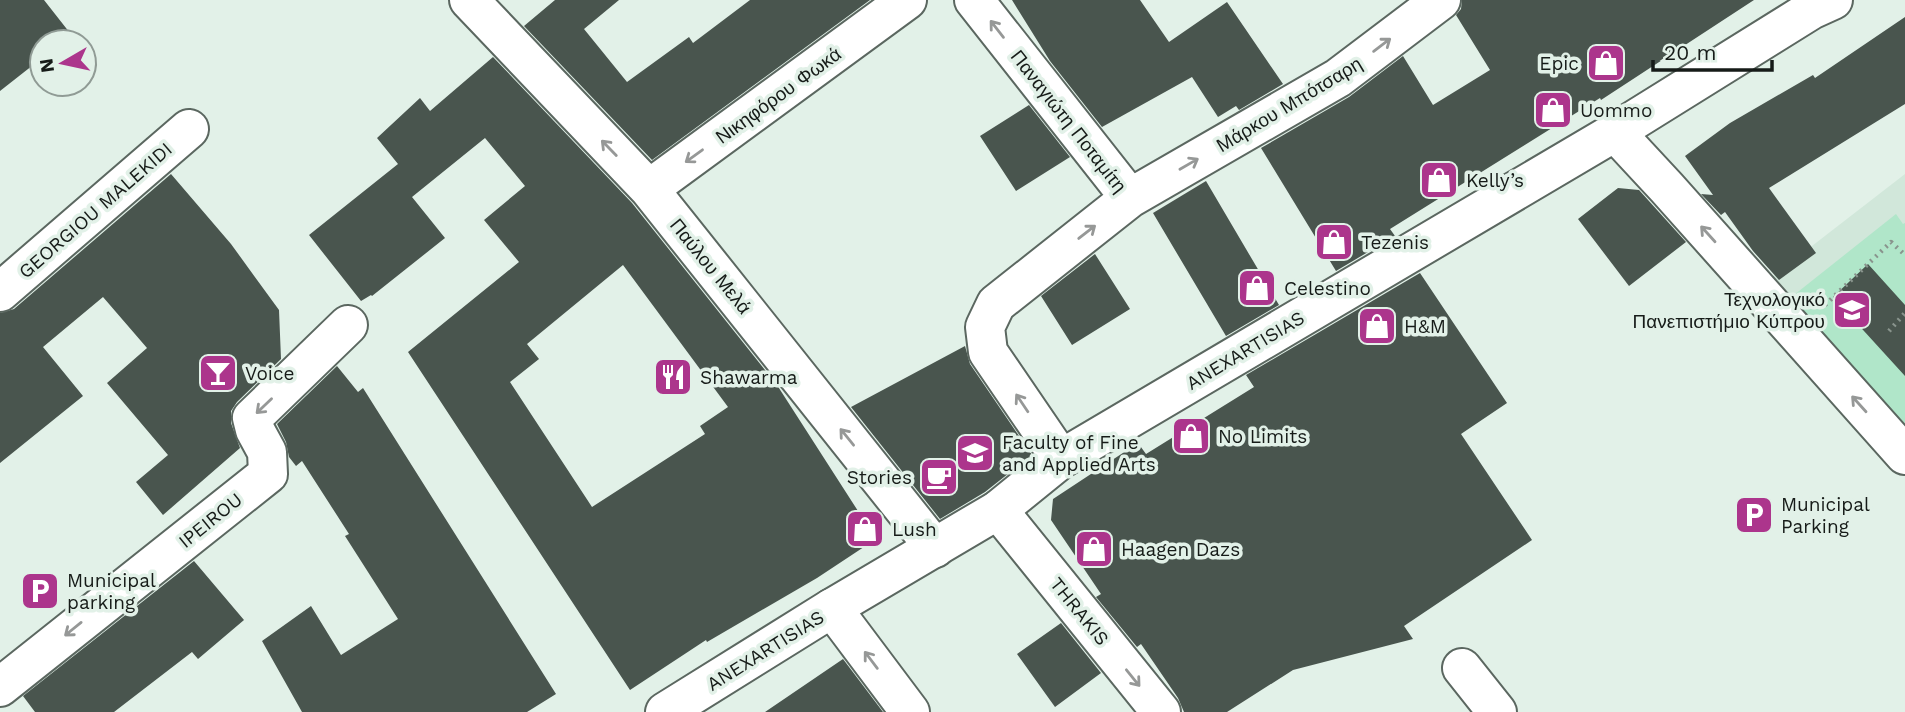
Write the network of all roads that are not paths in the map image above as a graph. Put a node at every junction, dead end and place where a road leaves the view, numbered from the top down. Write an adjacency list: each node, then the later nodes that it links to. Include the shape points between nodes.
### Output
1 (907, 0): 8 (street, Νικηφόρου Φωκά, one-way to 8)
2 (974, 0): 9 (street, Παναγιώτη Ποταμίτη, one-way to 2)
3 (1441, 0): 9 (street, Μάρκου Μπότσαρη, one-way to 3, via 1338,78)
4 (1833, 0): 7 (street, ANEXARTISIAS, via 1811,9)
5 (484, 5): 8 (street, Παύλου Μελά, one-way to 5)
6 (189, 129): 10 (street, GEORGIOU MALEKIDI)
7 (1615, 132): 12 (street, one-way to 7); 13 (street, ANEXARTISIAS)
8 (649, 189): 15 (street, Παύλου Μελά, one-way to 8)
9 (1130, 198): 13 (street, Παναγιώτη Ποταμίτη, one-way to 9, via 988,352 985,327 996,304)
10 (0, 292)
11 (348, 325): 18 (street, IPEIROU, one-way to 18, via 252,418 267,452 268,474)
12 (1905, 455)
13 (1061, 459): 14 (street, ANEXARTISIAS)
14 (998, 510): 15 (street, ANEXARTISIAS); 22 (street, THRAKIS, one-way to 22)
15 (935, 548): 16 (street, ANEXARTISIAS)
16 (831, 608): 20 (street, ANEXARTISIAS); 21 (street, one-way to 16)
17 (1462, 668): 23 (street)
18 (0, 689): 19 (street)
19 (15, 712)
20 (665, 712)
21 (910, 712)
22 (1161, 712)
23 (1497, 712)

